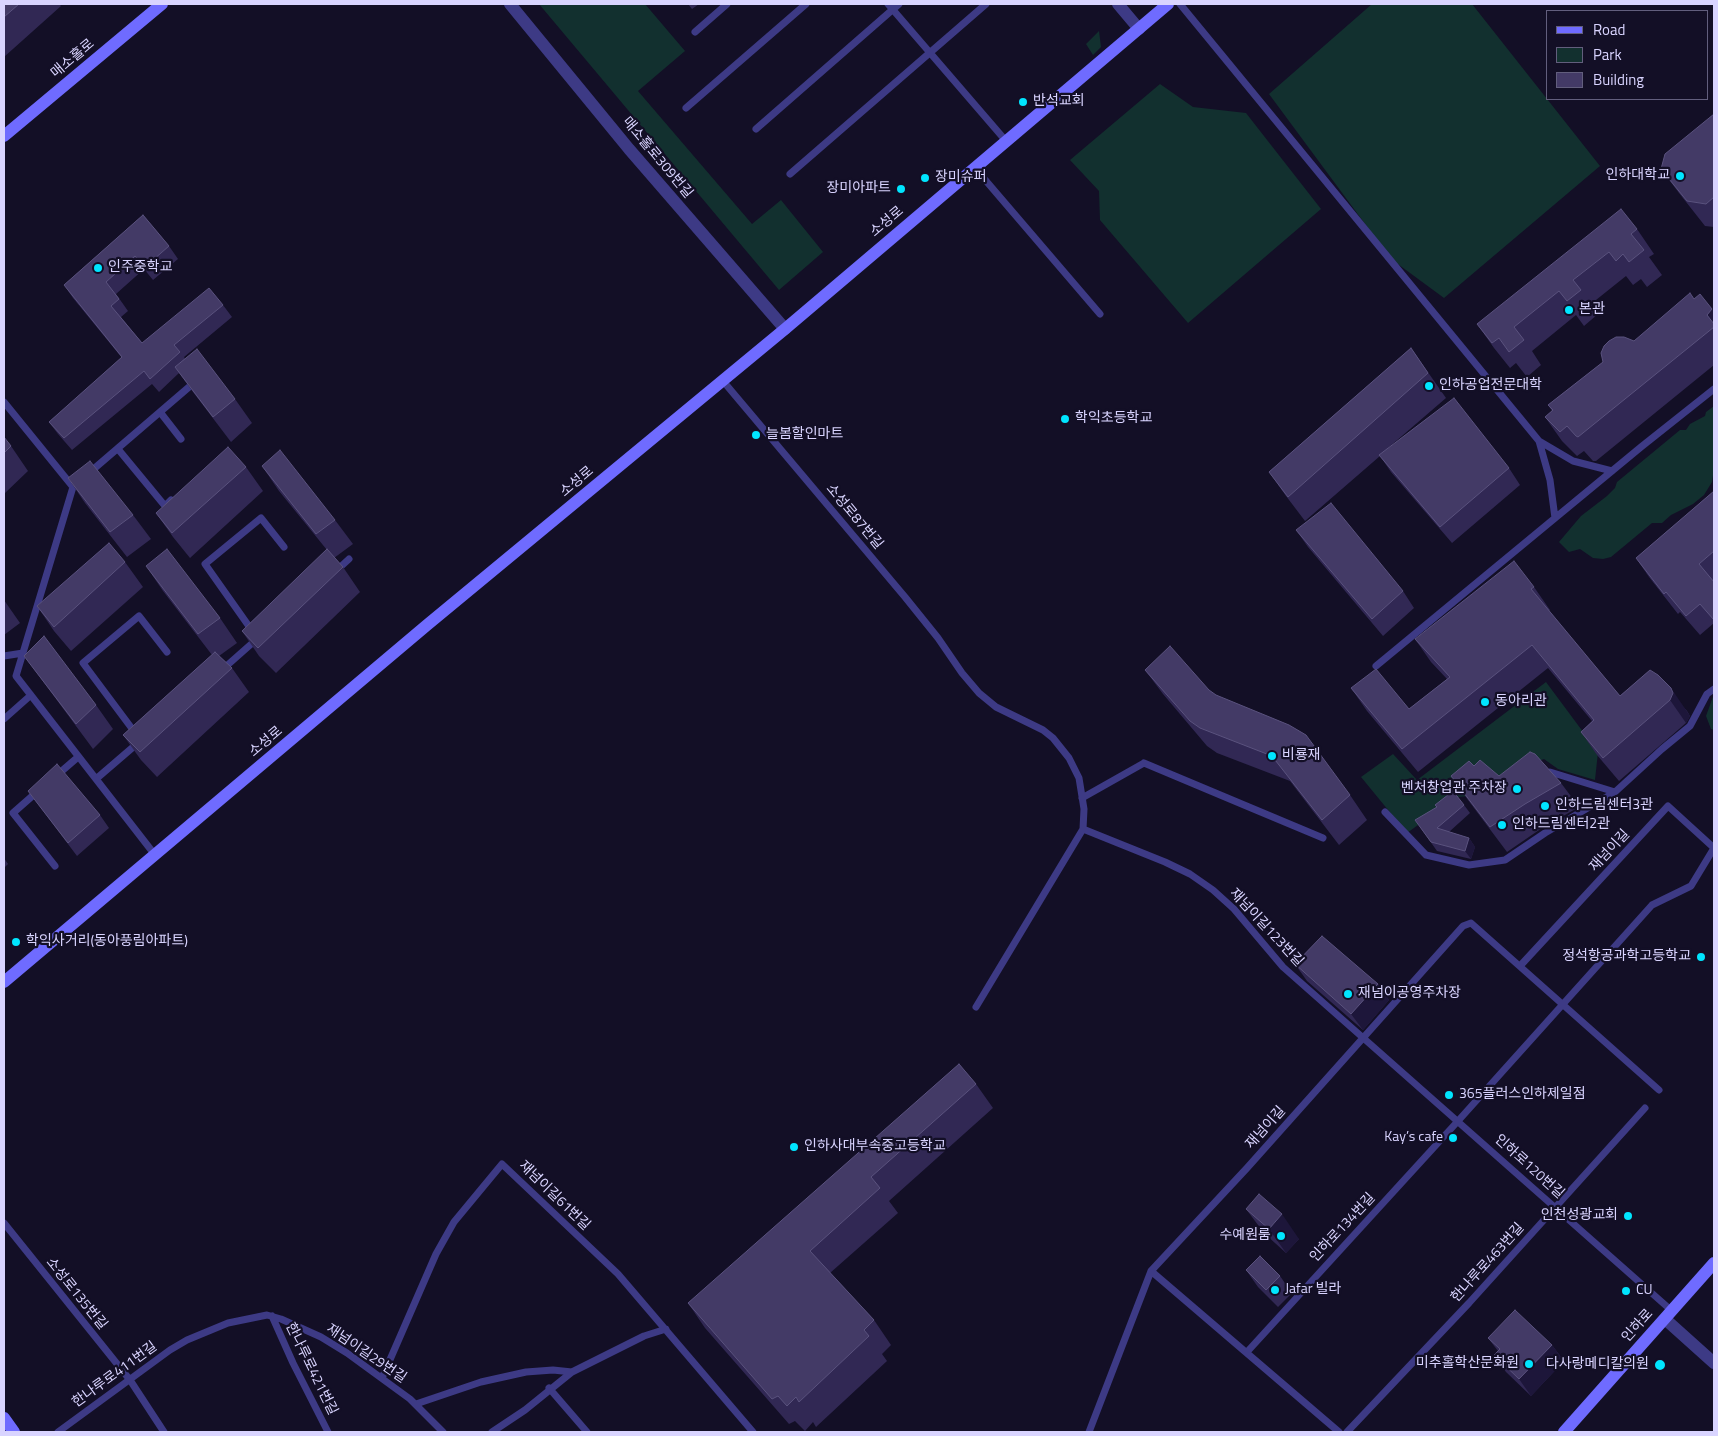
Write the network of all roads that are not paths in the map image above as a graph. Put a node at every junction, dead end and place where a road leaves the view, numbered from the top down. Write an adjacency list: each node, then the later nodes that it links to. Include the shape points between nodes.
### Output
1 (162, 4): 16 (main road, 매소홀로)
2 (510, 4): 21 (street, 매소홀로309번길, via 629,149)
3 (727, 4): 12 (lane)
4 (806, 4): 14 (lane)
5 (899, 4): 10 (lane)
6 (986, 4): 13 (lane)
7 (1118, 4): 11 (street)
8 (1168, 4): 11 (main road, 소성로)
9 (1180, 4): 28 (lane)
10 (890, 6): 13 (lane); 15 (lane)
11 (1139, 29): 17 (main road, 소성로)
12 (695, 32)
13 (930, 53): 17 (lane); 19 (lane)
14 (686, 108)
15 (756, 129)
16 (4, 136)
17 (1006, 141): 18 (main road, 소성로)
18 (975, 168): 20 (lane); 21 (main road, 소성로)
19 (790, 174)
20 (1100, 314)
21 (785, 329): 23 (main road, 소성로)
22 (203, 375): 26 (lane)
23 (723, 381): 56 (lane, 소성로87번길, via 905,597 979,693 996,707 1044,730 1053,738 1069,758 1079,778); 59 (main road, 소성로)
24 (1714, 389): 30 (lane)
25 (4, 402): 31 (lane)
26 (160, 412): 27 (lane); 29 (lane)
27 (181, 439)
28 (1539, 441): 30 (lane, via 1573,461); 33 (lane, via 1550,480)
29 (118, 449): 31 (lane); 32 (lane, via 165,506)
30 (1612, 471): 33 (lane)
31 (73, 487): 40 (lane)
32 (179, 494)
33 (1555, 518): 42 (lane)
34 (284, 547): 38 (lane, via 261,518 205,564)
35 (349, 559): 36 (lane)
36 (331, 575)
37 (265, 632): 38 (lane)
38 (258, 638): 43 (lane)
39 (167, 652): 48 (lane, via 139,616 83,663)
40 (23, 653): 41 (lane); 45 (lane, via 16,676)
41 (4, 656)
42 (1376, 666)
43 (218, 673)
44 (1714, 689): 55 (lane, via 1690,726)
45 (31, 695): 46 (lane); 49 (lane)
46 (4, 719)
47 (148, 734): 48 (lane)
48 (140, 740): 52 (lane)
49 (78, 757): 52 (lane); 53 (lane)
50 (1144, 763): 50 (lane, via 1244,805 1323,838 1188,782); 56 (lane)
51 (1550, 772): 55 (lane)
52 (96, 779): 59 (lane)
53 (49, 782)
54 (42, 788): 60 (lane, via 13,813)
55 (1615, 792): 57 (lane, via 1505,860 1469,865 1426,855)
56 (1082, 798): 58 (lane)
57 (1384, 812)
58 (1083, 829): 64 (lane); 65 (lane, 재넘이길123번길, via 1190,874 1213,890 1234,909 1283,967)
59 (155, 855): 62 (main road, 소성로)
60 (55, 866)
61 (1520, 966): 63 (lane, 재넘이길); 63 (lane, 재넘이길, via 1668,806 1714,848 1692,886 1655,902); 65 (lane, 재넘이길, via 1471,922 1463,926)
62 (4, 982)
63 (1563, 1005): 66 (lane, 재넘이길); 68 (lane)
64 (976, 1007)
65 (1364, 1038): 68 (lane, 인하로120번길); 72 (lane, 재넘이길)
66 (1659, 1090)
67 (1645, 1108): 69 (lane, 한나루로463번길)
68 (1458, 1121): 69 (lane, 인하로120번길); 77 (lane, 인하로134번길)
69 (1556, 1207): 73 (lane, 인하로120번길); 95 (lane, 한나루로463번길)
70 (4, 1223): 81 (lane, 소성로135번길)
71 (1714, 1263): 73 (main road, 인하로)
72 (1151, 1271): 77 (lane); 93 (lane, 재넘이길)
73 (1668, 1315): 78 (street); 96 (main road, 인하로)
74 (272, 1316): 76 (lane, 재넘이길29번길, via 228,1322); 80 (lane, 재넘이길29번길, via 347,1352); 88 (lane, 한나루로421번길)
75 (666, 1329): 79 (lane, via 644,1336); 80 (lane, 재넘이길61번길, via 618,1274 502,1164 454,1222 436,1254); 92 (lane, 재넘이길61번길)
76 (187, 1340): 81 (lane, 한나루로411번길)
77 (1247, 1352): 94 (lane)
78 (1714, 1363)
79 (572, 1372): 82 (lane); 83 (lane, via 526,1372 481,1382)
80 (382, 1378): 83 (lane, 재넘이길29번길)
81 (130, 1380): 86 (lane, 한나루로411번길); 87 (lane, 소성로135번길)
82 (549, 1388): 90 (lane, via 525,1410); 91 (lane)
83 (416, 1404): 89 (lane, 재넘이길29번길)
84 (4, 1418): 85 (main road)
85 (14, 1432)
86 (58, 1432)
87 (164, 1432)
88 (328, 1432)
89 (443, 1432)
90 (492, 1432)
91 (587, 1432)
92 (753, 1432)
93 (1089, 1432)
94 (1339, 1432)
95 (1347, 1432)
96 (1564, 1432)

